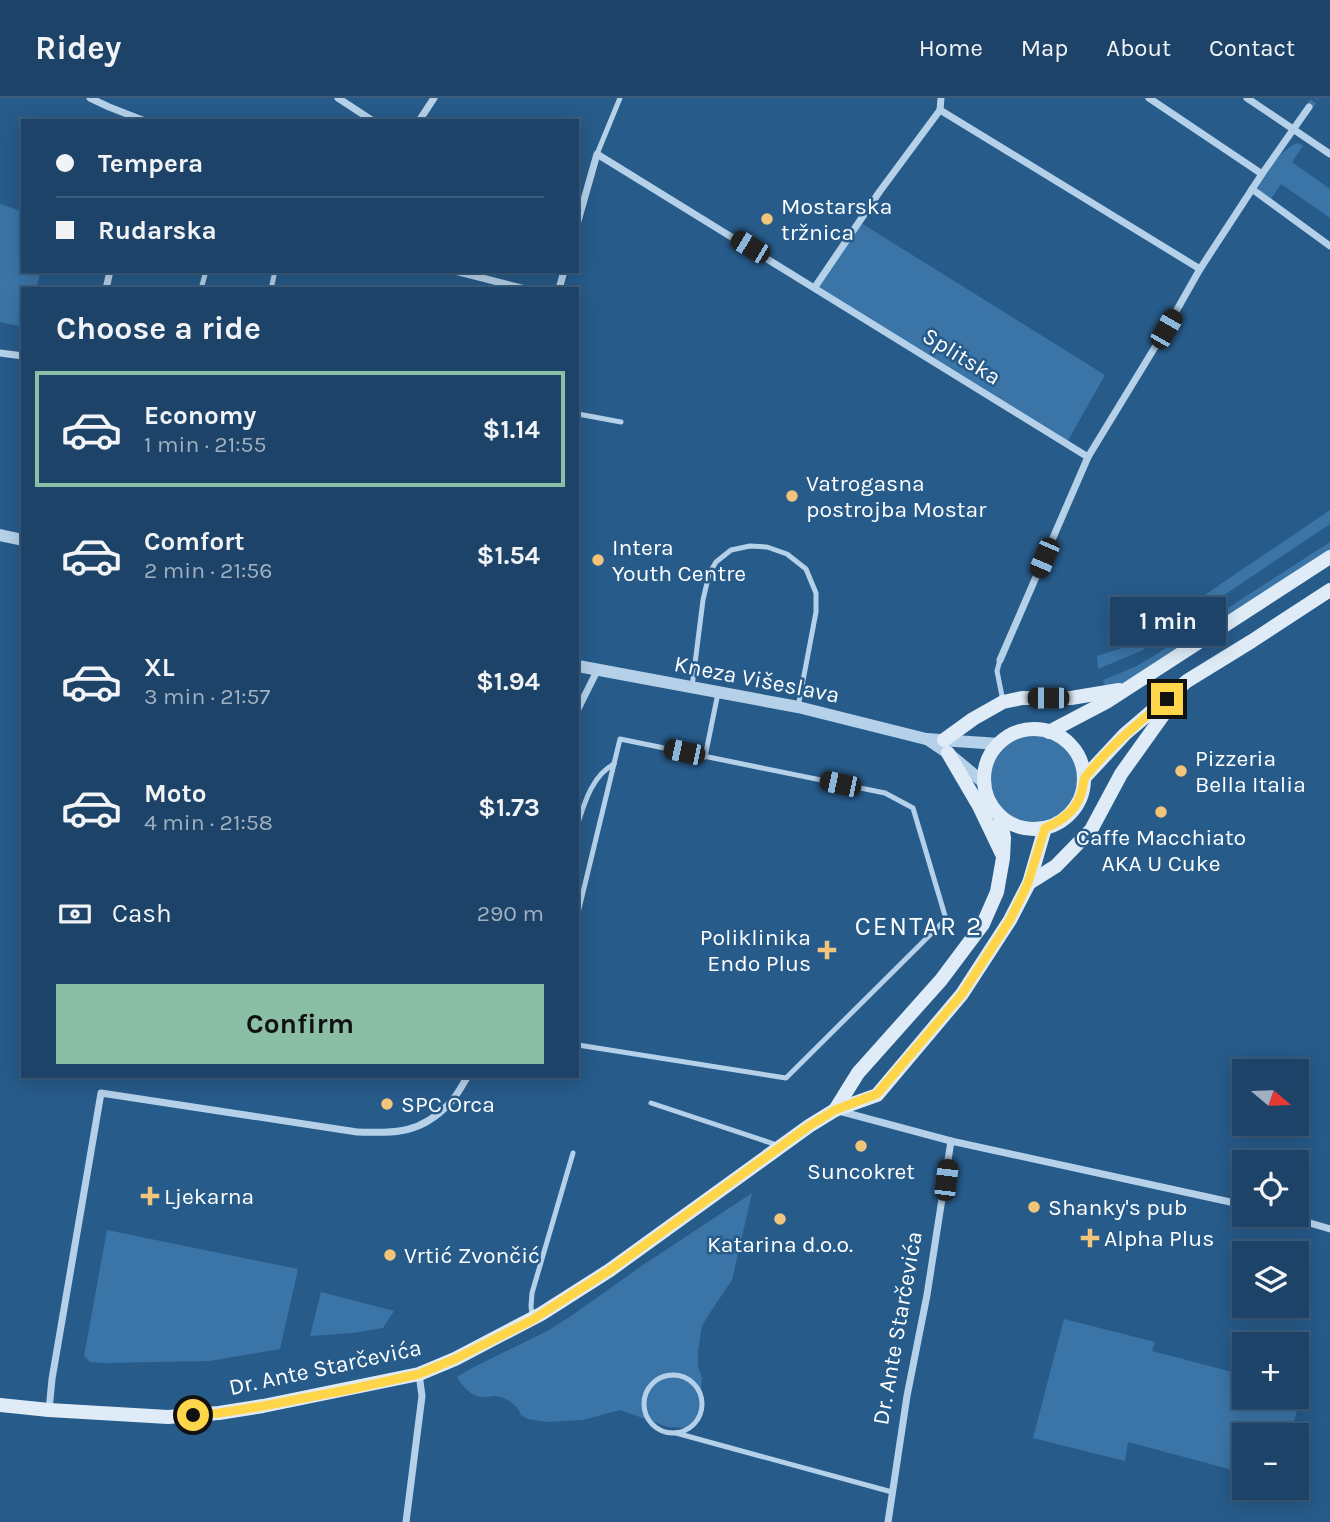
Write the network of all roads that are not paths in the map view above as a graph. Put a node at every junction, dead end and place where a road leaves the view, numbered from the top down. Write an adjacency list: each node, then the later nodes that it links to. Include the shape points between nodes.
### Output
1 (90, 98): 10 (street)
2 (338, 98): 11 (street)
3 (434, 98): 12 (street)
4 (620, 98): 14 (lane)
5 (941, 98): 9 (street)
6 (1149, 98): 16 (street)
7 (1247, 98): 13 (street)
8 (1310, 107): 13 (street)
9 (940, 110): 20 (street); 23 (street)
10 (140, 119)
11 (370, 119)
12 (420, 119)
13 (1294, 130): 15 (street); 16 (street)
14 (597, 154): 18 (street); 23 (street, Splitska)
15 (1330, 154)
16 (1262, 174): 17 (street)
17 (1252, 189): 19 (street); 20 (street)
18 (579, 217)
19 (1330, 246)
20 (1200, 269): 28 (street)
21 (462, 273): 22 (street)
22 (517, 287)
23 (815, 288): 28 (street, Splitska)
24 (0, 352): 25 (street)
25 (21, 356)
26 (579, 414): 27 (lane)
27 (621, 422)
28 (1088, 457): 33 (street)
29 (0, 535): 30 (street)
30 (21, 540)
31 (1330, 556): 38 (main road)
32 (1330, 590): 36 (main road)
33 (1000, 660): 40 (lane, via 997,671)
34 (579, 666): 35 (street, Kneza Višeslava)
35 (597, 671): 37 (street, Kneza Višeslava); 41 (street)
36 (1187, 681): 48 (main road, via 1125,734); 54 (main road, via 1121,774 1091,830 1056,866)
37 (692, 687): 39 (street, Kneza Višeslava); 42 (lane, via 709,575 730,550 767,547 788,554 806,569 816,593)
38 (1127, 688): 40 (main road, via 1071,698); 43 (main road)
39 (718, 693): 42 (street, Kneza Višeslava); 46 (lane)
40 (1003, 702): 45 (main road, via 972,719)
41 (579, 707)
42 (798, 707): 45 (street, Kneza Višeslava)
43 (1049, 732): 44 (main road, via 1017,732); 48 (main road, via 1070,745)
44 (999, 744): 45 (street, Kneza Višeslava); 49 (main road, via 990,755)
45 (946, 747): 49 (street); 53 (main road)
46 (705, 757): 47 (lane, via 620,739); 56 (lane, via 885,793 913,808 947,919 786,1078)
47 (614, 764): 51 (lane, via 594,783); 55 (lane)
48 (1084, 778): 52 (main road, via 1077,804)
49 (984, 783): 50 (main road)
50 (1000, 816): 52 (main road, via 1021,827); 53 (main road, Dr. Ante Starčevića)
51 (579, 820)
52 (1045, 828): 54 (main road, Dr. Ante Starčevića)
53 (1003, 858): 59 (main road, Dr. Ante Starčevića, via 997,892 983,924 858,1073)
54 (1028, 883): 59 (main road, Dr. Ante Starčevića, via 962,994 877,1094)
55 (579, 909)
56 (579, 1045)
57 (467, 1078): 69 (street, via 450,1103 423,1126 394,1133 357,1132 102,1093)
58 (651, 1103): 61 (lane)
59 (835, 1110): 60 (street); 61 (main road, Dr. Ante Starčevića)
60 (951, 1142): 63 (street); 71 (street, Dr. Ante Starčevića)
61 (782, 1146): 66 (main road, Dr. Ante Starčevića, via 610,1270)
62 (573, 1153): 66 (lane, via 532,1293)
63 (1232, 1202)
64 (1309, 1223): 65 (street)
65 (1330, 1229)
66 (532, 1320): 67 (main road, Dr. Ante Starčevića)
67 (419, 1374): 69 (main road, Dr. Ante Starčevića, via 219,1413 168,1417); 72 (street, via 422,1396)
68 (0, 1405): 69 (main road, Dr. Ante Starčevića)
69 (49, 1410)
70 (676, 1433): 70 (lane, via 686,1430 700,1415 701,1395 689,1379 669,1374 652,1384 643,1402 649,1422); 71 (lane)
71 (892, 1492): 73 (street, Dr. Ante Starčevića)
72 (406, 1522)
73 (888, 1522)

